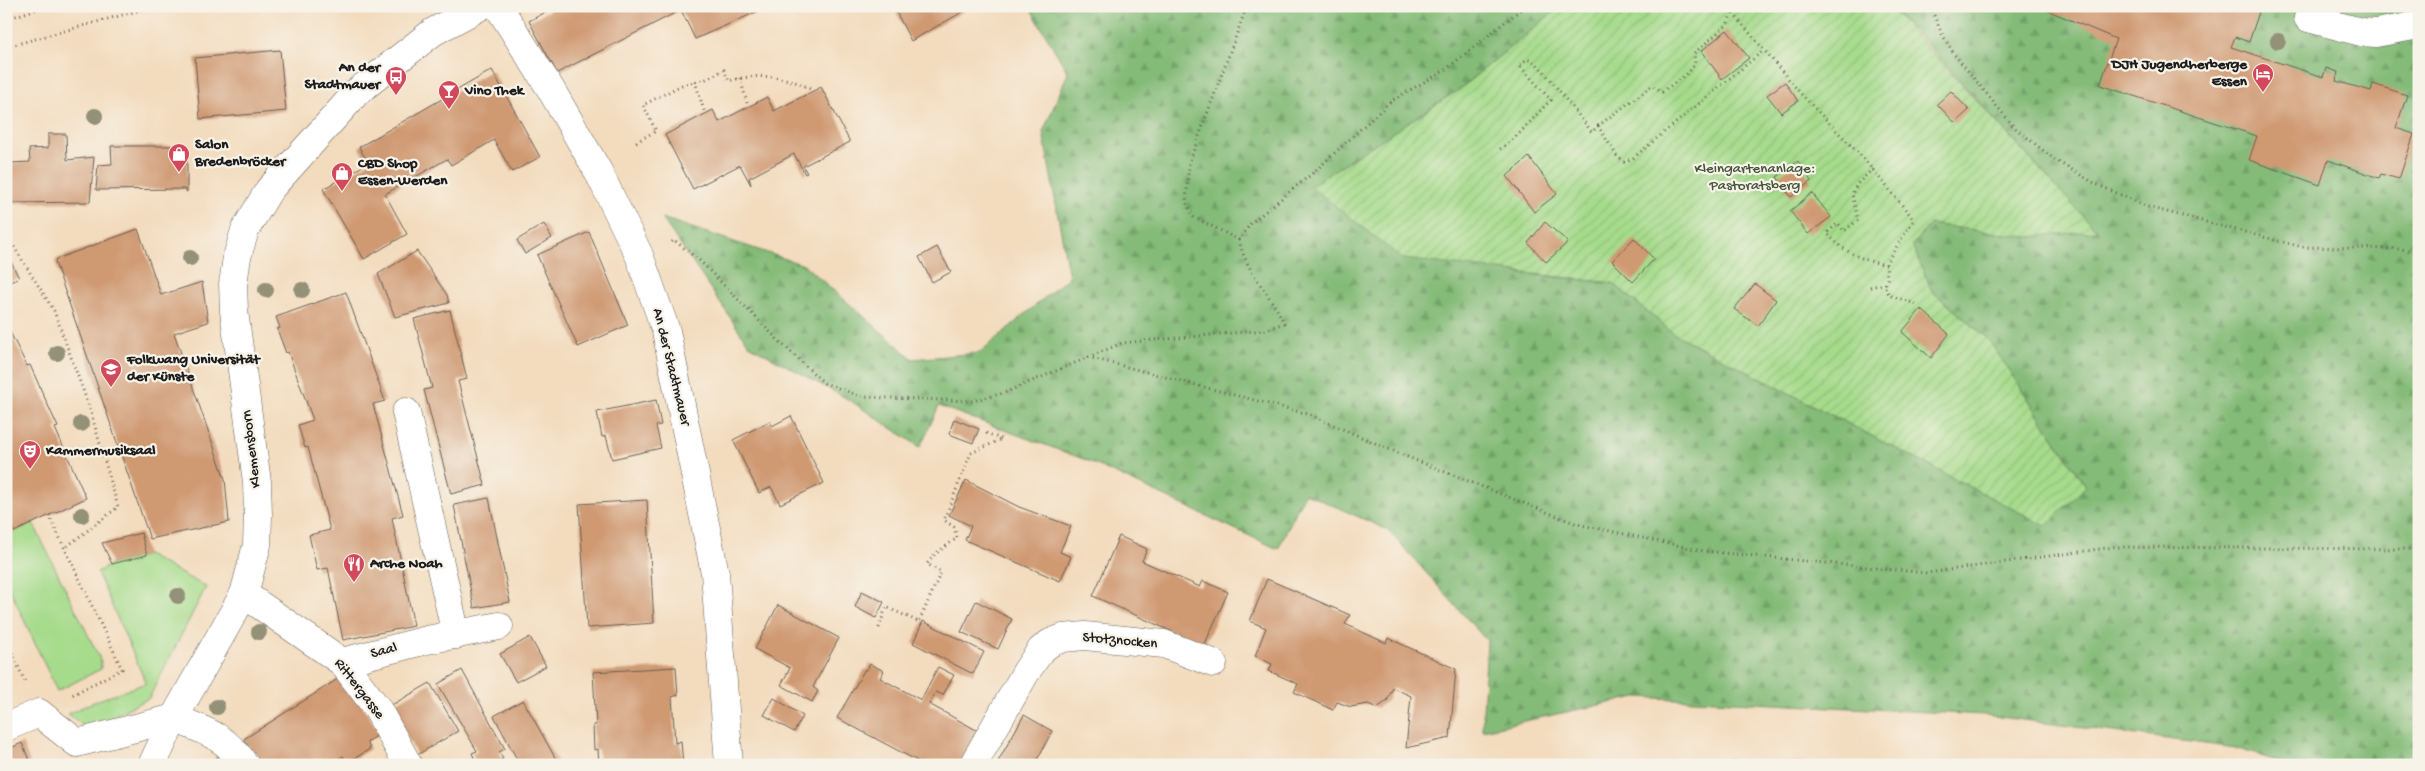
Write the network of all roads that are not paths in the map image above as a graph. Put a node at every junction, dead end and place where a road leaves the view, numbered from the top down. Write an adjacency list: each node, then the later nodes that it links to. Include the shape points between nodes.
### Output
1 (481, 6): 6 (street, Klemensborn, via 433,32 356,92 269,190 245,230 234,273 234,311 257,482 258,515 257,545)
2 (498, 6): 16 (street, An der Stadtmauer, via 598,171 639,255 666,331 715,574)
3 (2308, 18): 4 (street, via 2360,32 2376,33)
4 (2419, 25)
5 (406, 412): 8 (street)
6 (244, 594): 9 (street, Rittergasse); 11 (street, Klemensborn)
7 (499, 626): 8 (street, Saal)
8 (456, 635): 9 (street, Saal)
9 (342, 662): 15 (street, Rittergasse, via 377,708)
10 (1213, 663): 17 (street, Stotznocken, via 1164,644 1085,636 1050,643 1026,672)
11 (174, 718): 12 (street, via 77,743 39,712); 13 (street, Klemensborn); 14 (street, via 210,733 232,747)
12 (6, 727)
13 (152, 765)
14 (246, 765)
15 (408, 765)
16 (729, 765)
17 (973, 765)

